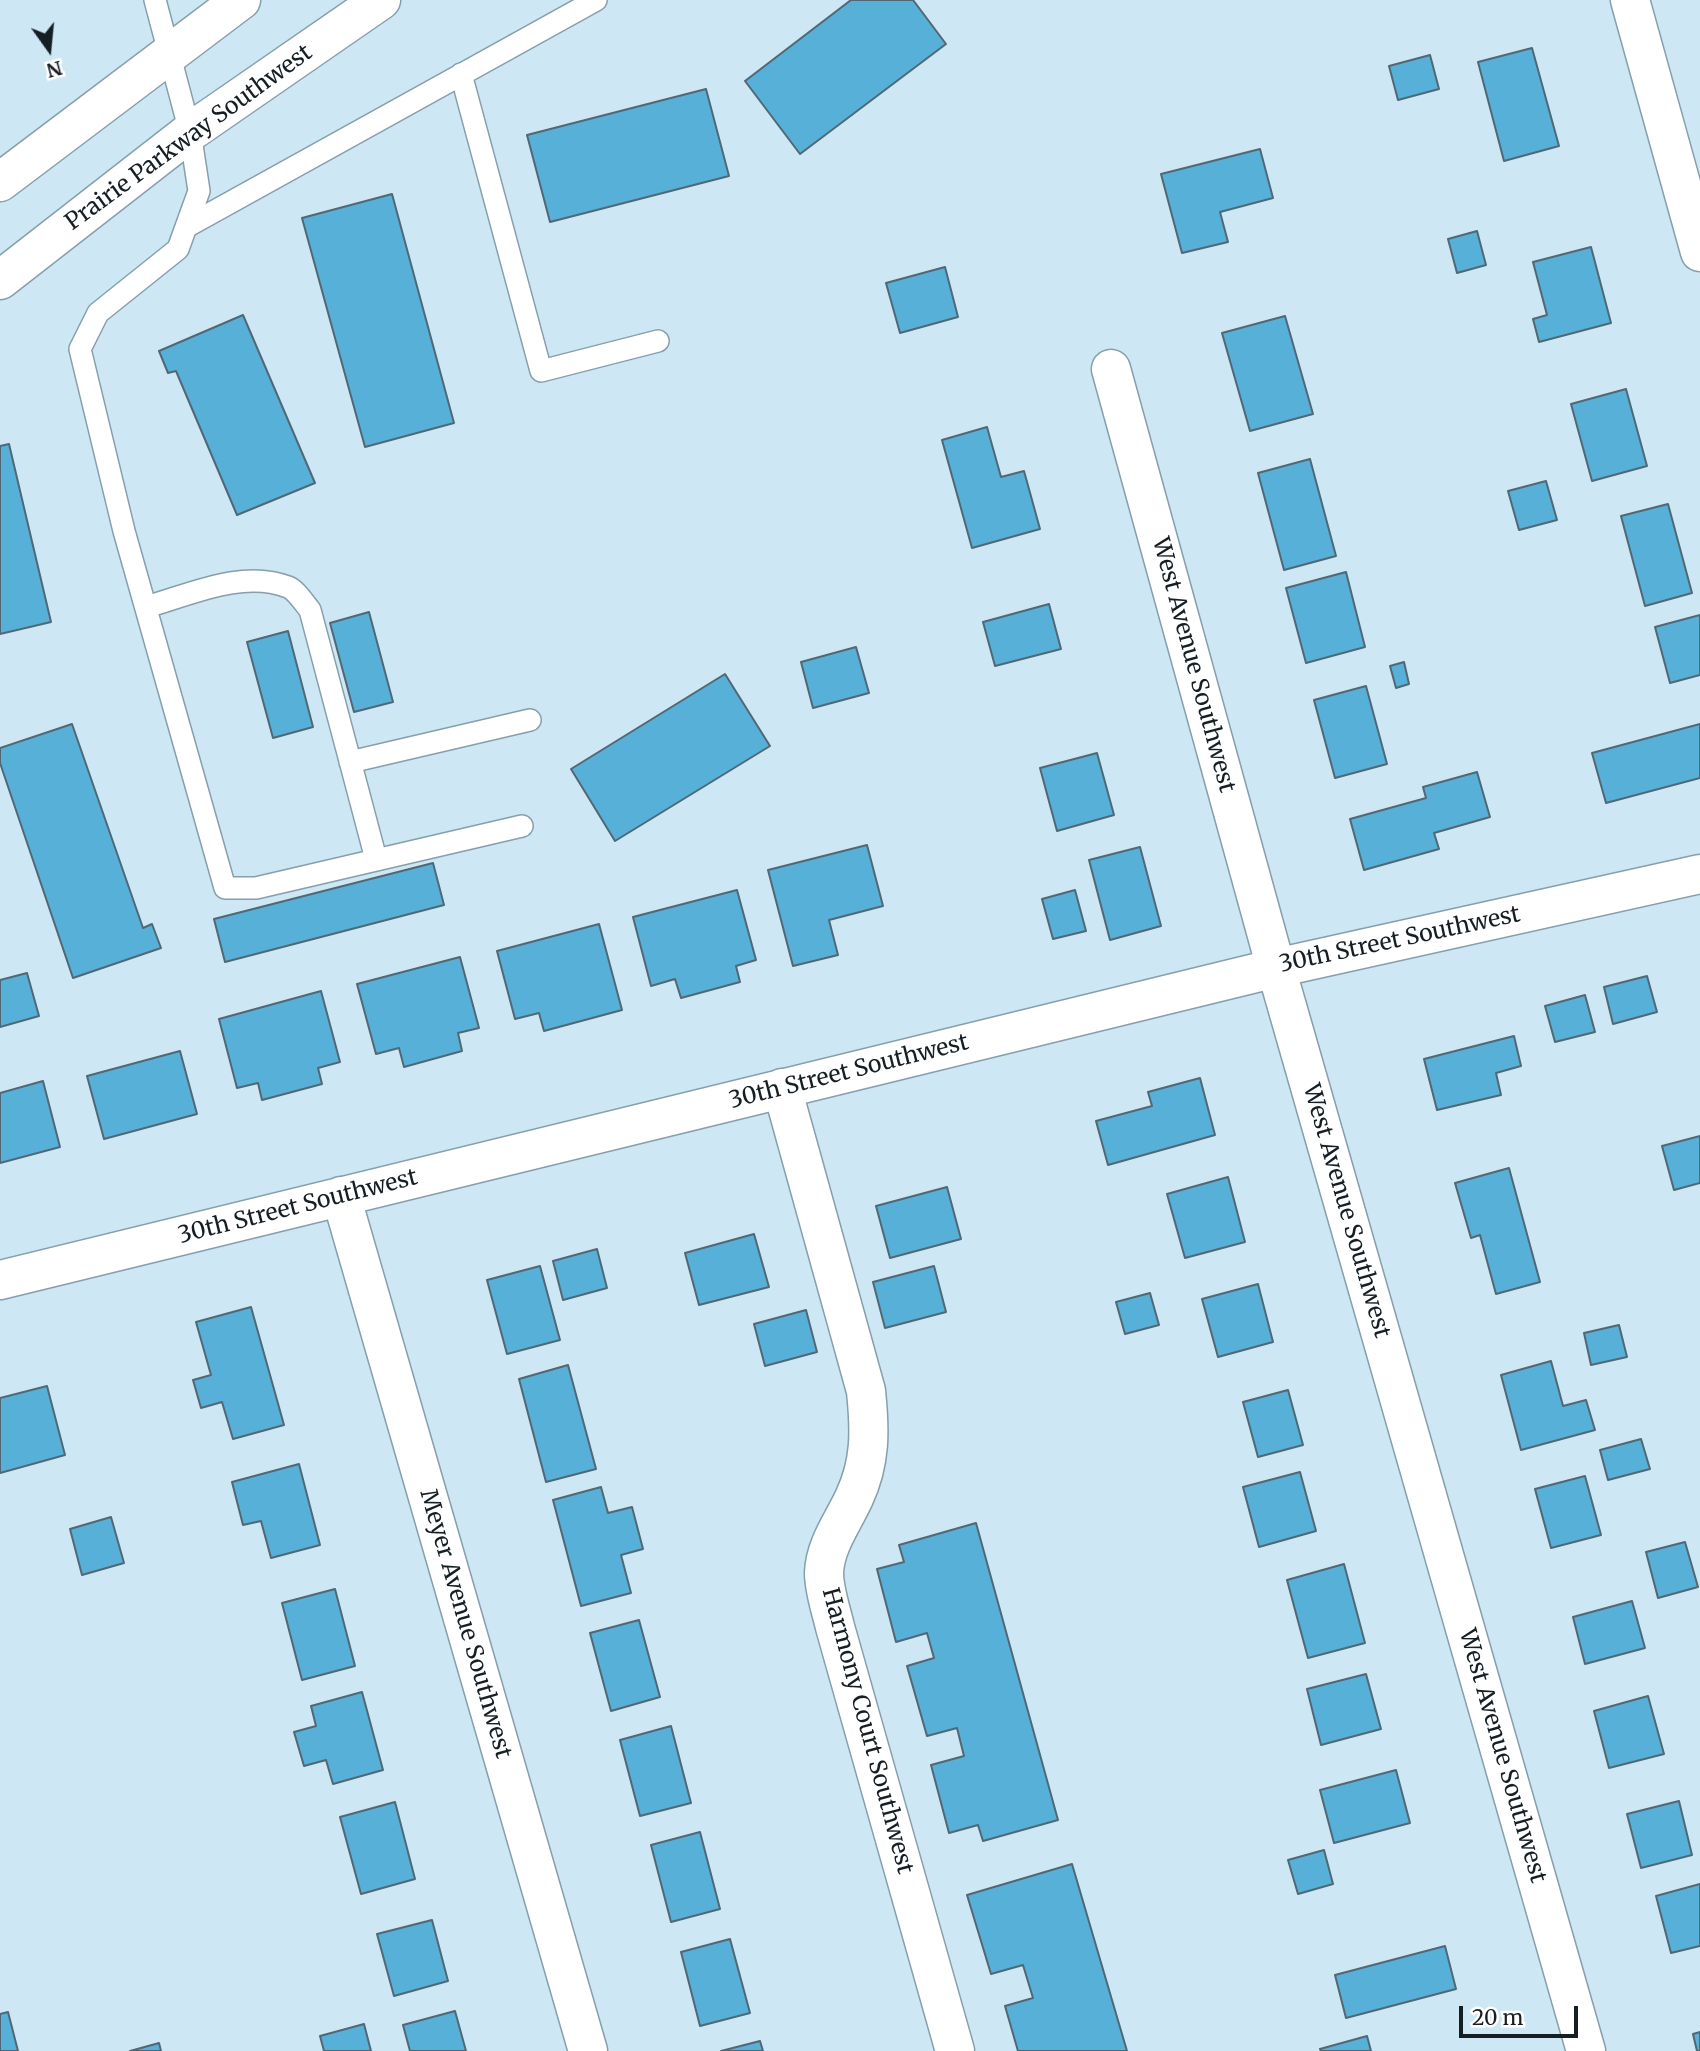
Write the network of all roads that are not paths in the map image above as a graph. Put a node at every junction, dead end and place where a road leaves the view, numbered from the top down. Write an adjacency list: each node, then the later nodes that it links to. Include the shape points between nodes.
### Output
1 (155, 0): 6 (lane)
2 (241, 0): 6 (street)
3 (381, 0): 8 (street, Prairie Parkway Southwest)
4 (596, 0): 7 (lane)
5 (1630, 0): 11 (street)
6 (169, 53): 8 (lane); 9 (street)
7 (461, 74): 10 (lane); 13 (lane, via 541,371)
8 (190, 132): 10 (lane, via 199,191); 12 (street, Prairie Parkway Southwest)
9 (0, 181)
10 (186, 227): 15 (lane, via 178,249 97,313 80,349)
11 (1700, 253)
12 (0, 280)
13 (658, 341)
14 (1111, 369): 21 (street, West Avenue Southwest)
15 (145, 607): 17 (lane, via 251,580 290,587 310,610); 19 (lane, via 225,888 256,888)
16 (530, 720): 17 (lane)
17 (350, 762): 19 (lane)
18 (522, 826): 19 (lane)
19 (376, 859)
20 (1700, 874): 21 (street, 30th Street Southwest)
21 (1276, 968): 22 (street, 30th Street Southwest); 27 (street, West Avenue Southwest)
22 (782, 1088): 23 (street, 30th Street Southwest); 26 (street, Harmony Court Southwest, via 866,1391 870,1432 868,1461 831,1541 824,1573)
23 (341, 1196): 24 (street, 30th Street Southwest); 25 (street, Meyer Avenue Southwest)
24 (0, 1280)
25 (588, 2051)
26 (955, 2051)
27 (1586, 2051)

